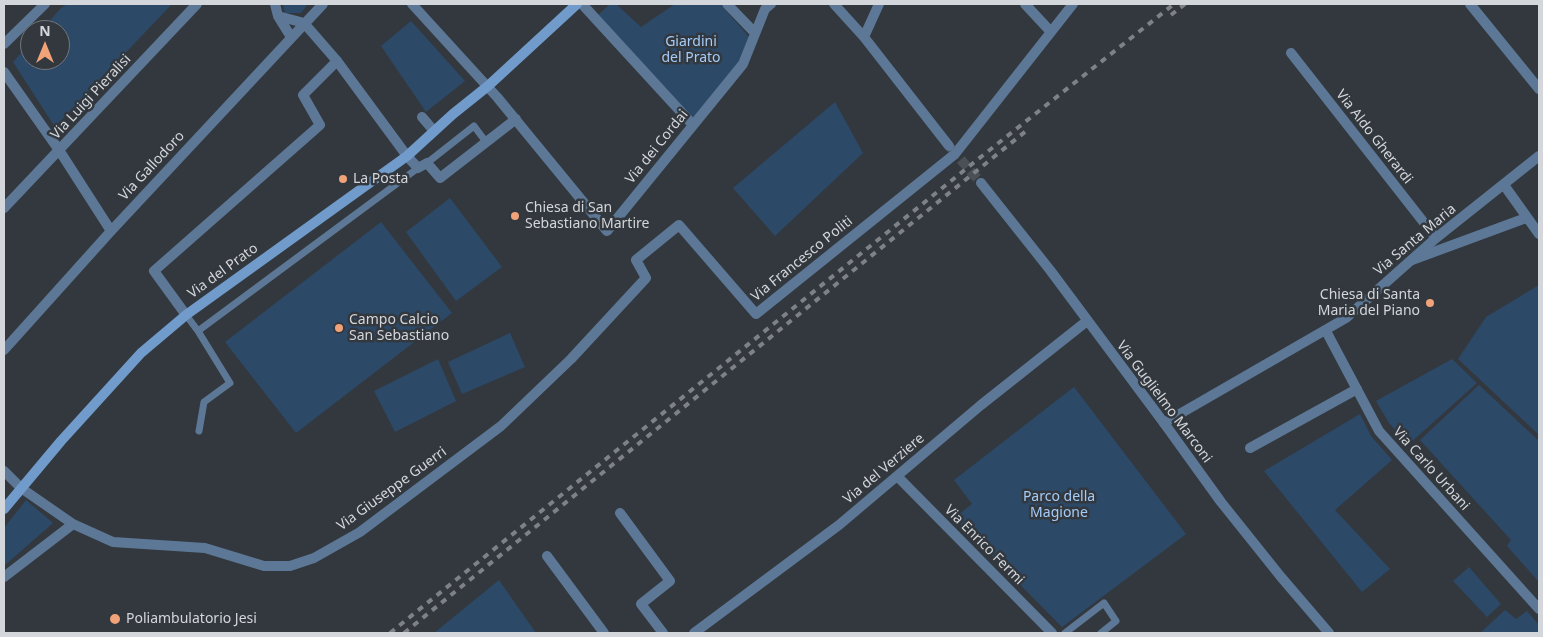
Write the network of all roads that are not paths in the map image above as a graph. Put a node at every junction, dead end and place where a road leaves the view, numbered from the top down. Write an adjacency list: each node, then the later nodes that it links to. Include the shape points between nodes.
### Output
1 (45, 4): 21 (street)
2 (197, 4): 32 (street, Via Luigi Pieralisi)
3 (275, 4): 15 (street)
4 (323, 4): 16 (street, Via Gallodoro)
5 (412, 4): 25 (street)
6 (577, 4): 25 (main road, Via del Prato)
7 (582, 4): 29 (street)
8 (727, 4): 18 (street)
9 (770, 4): 18 (street, Via dei Cordai)
10 (834, 4): 19 (street)
11 (879, 4): 19 (street)
12 (1025, 4): 17 (street)
13 (1073, 4): 17 (street)
14 (1470, 4): 26 (street)
15 (278, 16): 16 (street); 20 (street)
16 (304, 23): 20 (street, Via Gallodoro); 23 (street)
17 (1051, 32): 33 (street)
18 (755, 33): 29 (street, Via dei Cordai, via 742,64)
19 (864, 36): 33 (street)
20 (291, 37): 41 (street, Via Gallodoro)
21 (4, 44)
22 (1291, 53): 43 (street, Via Aldo Gherardi)
23 (337, 61): 34 (street); 46 (street, via 303,95 320,125 154,271)
24 (4, 72): 32 (street)
25 (488, 86): 28 (street); 30 (main road, Via del Prato)
26 (1539, 89)
27 (422, 117): 30 (street)
28 (516, 119): 29 (street, Via dei Cordai, via 607,231); 31 (street)
29 (693, 125)
30 (434, 131): 34 (main road, Via del Prato)
31 (486, 142): 36 (street, via 440,178); 36 (lane, via 474,126)
32 (59, 150): 39 (street, Via Luigi Pieralisi); 41 (street)
33 (952, 150): 44 (street, Via Francesco Politi, via 756,314 680,225)
34 (407, 156): 36 (street); 46 (main road, Via del Prato)
35 (1539, 156): 38 (street, Via Santa Maria)
36 (423, 166): 48 (lane)
37 (981, 184): 47 (street, Via Guglielmo Marconi)
38 (1504, 185): 40 (street); 43 (street, Via Santa Maria)
39 (4, 208)
40 (1526, 218): 42 (street); 45 (street)
41 (111, 231): 50 (street, Via Gallodoro)
42 (1539, 234)
43 (1436, 238): 45 (street, Via Santa Maria)
44 (636, 260): 60 (street, Via Giuseppe Guerri, via 646,278 501,426 360,532 314,558 290,566 264,566 205,548 113,542)
45 (1409, 261): 49 (street, Via Santa Maria, via 1363,304)
46 (186, 315): 48 (lane); 57 (main road, Via del Prato, via 141,353)
47 (1087, 321): 52 (street, Via Guglielmo Marconi); 56 (street, Via del Verziere)
48 (198, 331): 53 (lane, via 230,383 204,402)
49 (1326, 331): 51 (street, Via Carlo Urbani); 52 (street, Via Santa Maria)
50 (4, 350)
51 (1357, 390): 54 (street); 63 (street, Via Carlo Urbani, via 1379,431)
52 (1164, 423): 70 (street, Via Guglielmo Marconi, via 1221,502)
53 (199, 431)
54 (1250, 448)
55 (4, 471): 57 (street, Via Giuseppe Guerri)
56 (897, 476): 66 (street, Via del Verziere, via 838,525); 67 (street, Via Enrico Fermi)
57 (21, 488): 58 (main road, Via del Prato); 60 (street, Via Giuseppe Guerri)
58 (4, 509)
59 (620, 513): 65 (street, via 670,582 641,604)
60 (74, 524): 62 (street)
61 (547, 556): 64 (street)
62 (4, 577)
63 (1539, 609)
64 (604, 633)
65 (663, 633)
66 (694, 633)
67 (1052, 633)
68 (1065, 633): 69 (lane, via 1104,603 1116,621)
69 (1101, 633)
70 (1329, 633)

